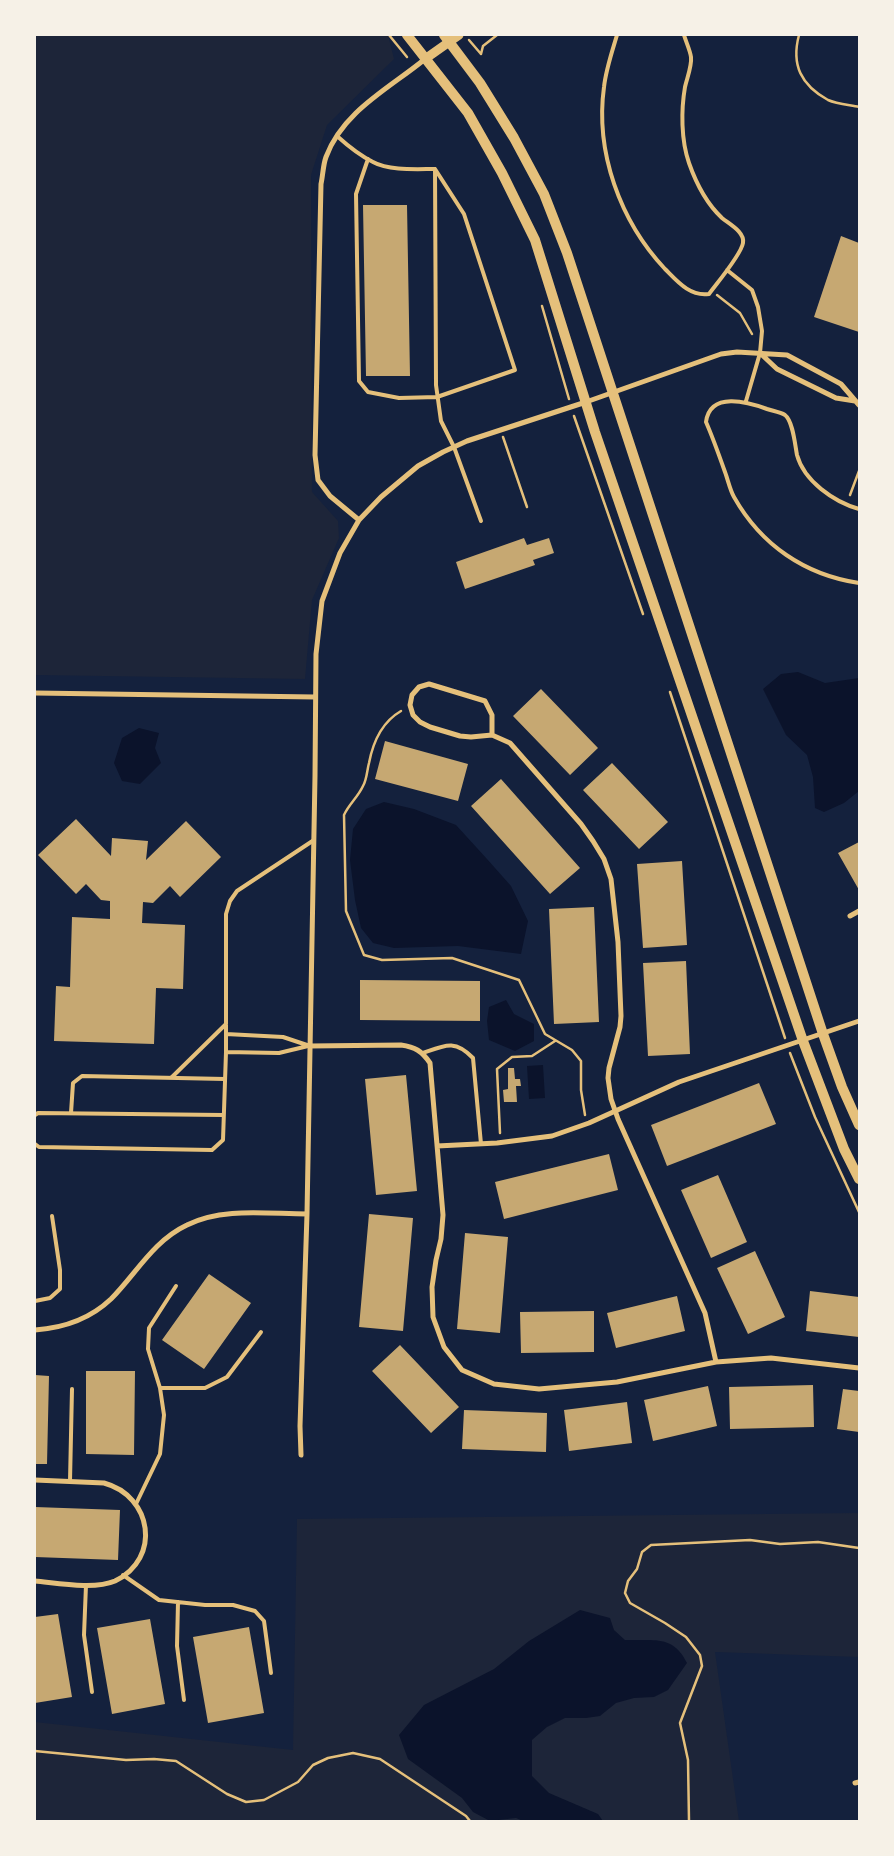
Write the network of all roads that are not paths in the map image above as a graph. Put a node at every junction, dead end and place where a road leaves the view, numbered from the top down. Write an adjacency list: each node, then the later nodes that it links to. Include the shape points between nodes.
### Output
1 (407, 35): 6 (main road)
2 (459, 35): 5 (street)
3 (617, 35): 10 (lane, via 608,63 602,112 607,160 626,212 656,259 694,294 709,294)
4 (684, 35): 10 (lane, via 692,58 682,108 688,160 707,201 743,239)
5 (447, 38): 6 (street); 12 (main road, via 485,90 544,194)
6 (425, 59): 7 (street, via 370,100); 15 (main road, via 468,113 535,240)
7 (337, 136): 8 (lane); 19 (street, via 326,157 321,184 315,455 318,480 330,496)
8 (368, 159): 9 (lane, via 405,169); 13 (lane, via 356,194 359,381 368,392 398,398)
9 (435, 169): 13 (lane); 13 (lane, via 464,214 515,370)
10 (728, 270): 11 (lane, via 752,290 762,331)
11 (760, 354): 12 (street, via 721,354); 14 (lane); 16 (street, via 777,369 836,398); 16 (street, via 787,355 841,384)
12 (613, 392): 15 (street); 31 (main road)
13 (437, 397): 17 (lane, via 441,421)
14 (746, 401): 18 (lane, via 784,414 790,420 798,458 808,475 825,492); 21 (lane, via 713,406 707,413 706,422 734,497 775,547 803,567 827,577)
15 (586, 402): 17 (street); 32 (main road)
16 (857, 403)
17 (454, 447): 19 (street, via 418,466); 20 (lane)
18 (859, 510)
19 (359, 520): 23 (street, via 340,553 322,601)
20 (481, 521)
21 (859, 583)
22 (35, 693): 23 (street)
23 (315, 697): 25 (street)
24 (492, 735): 24 (street, via 492,715 485,701 429,684 419,687 412,695 410,705 420,722 460,736); 38 (street, via 518,750 580,824 597,847 611,880 621,1016 608,1078)
25 (314, 840): 29 (lane, via 237,891 230,901 226,914); 33 (street)
26 (859, 911): 27 (street)
27 (850, 916)
28 (859, 1021): 31 (street)
29 (226, 1024): 30 (lane); 36 (lane)
30 (226, 1034): 33 (lane, via 283,1037); 34 (lane)
31 (824, 1034): 32 (street); 42 (main road)
32 (802, 1041): 38 (street, via 670,1085); 46 (main road)
33 (310, 1046): 34 (lane, via 278,1053); 35 (street, via 401,1045); 47 (street)
34 (226, 1052): 37 (lane)
35 (423, 1053): 44 (lane, via 446,1044 464,1048 473,1058); 45 (street, via 432,1074)
36 (171, 1078): 37 (lane); 39 (lane, via 82,1076 73,1084)
37 (225, 1078): 41 (lane)
38 (615, 1111): 44 (street, via 552,1136); 53 (street, via 705,1313)
39 (71, 1113): 40 (lane); 41 (lane)
40 (35, 1115)
41 (224, 1116): 43 (lane, via 223,1140 212,1150 39,1147)
42 (859, 1125)
43 (35, 1144)
44 (481, 1144): 45 (street)
45 (437, 1146): 53 (street, via 443,1215 432,1287 433,1317 444,1347 462,1370 494,1384 539,1389 617,1382)
46 (859, 1179)
47 (307, 1214): 51 (street, via 230,1214 186,1225 160,1244 111,1299 95,1312 68,1325); 57 (street)
48 (52, 1216): 50 (lane, via 60,1289 50,1298)
49 (176, 1286): 55 (lane, via 149,1328 148,1349)
50 (35, 1301)
51 (35, 1330)
52 (260, 1332): 55 (lane, via 227,1377 205,1388)
53 (716, 1362): 54 (street, via 771,1358)
54 (859, 1368)
55 (160, 1388): 60 (lane, via 164,1415 160,1454)
56 (72, 1389): 59 (lane)
57 (301, 1455)
58 (35, 1480): 59 (street)
59 (70, 1481): 60 (street, via 113,1486)
60 (136, 1504): 61 (street, via 144,1523 145,1542 138,1561)
61 (124, 1575): 63 (street, via 106,1584); 64 (lane, via 159,1600)
62 (35, 1581): 63 (street)
63 (86, 1584): 66 (lane, via 84,1635)
64 (178, 1602): 65 (lane, via 233,1605 255,1611 264,1621); 67 (lane, via 177,1646)
65 (272, 1673)
66 (92, 1692)
67 (184, 1700)

